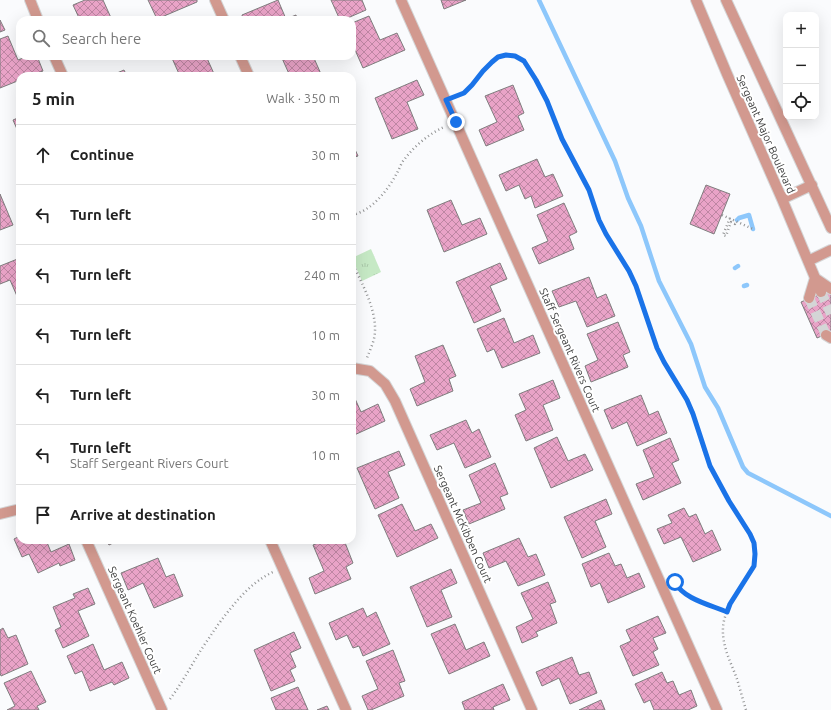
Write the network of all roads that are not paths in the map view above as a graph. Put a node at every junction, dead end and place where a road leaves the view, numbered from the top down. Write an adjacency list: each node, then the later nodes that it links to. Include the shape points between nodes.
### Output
1 (30, 0): 6 (street)
2 (215, 0): 7 (street)
3 (401, 0): 28 (street, Staff Sergeant Rivers Court)
4 (726, 0): 12 (street, Sergeant Major Boulevard)
5 (698, 1): 13 (street, Sergeant Major Boulevard, via 726,74)
6 (36, 16)
7 (222, 16)
8 (56, 60): 10 (street)
9 (242, 60): 11 (street)
10 (61, 72)
11 (246, 72)
12 (812, 185): 13 (street); 14 (street, Sergeant Major Boulevard)
13 (782, 199): 16 (street, Sergeant Major Boulevard)
14 (831, 228)
15 (831, 250): 16 (street)
16 (808, 261): 17 (street, Sergeant Major Boulevard)
17 (815, 278): 18 (street, Sergeant Major Boulevard); 19 (street)
18 (826, 291)
19 (809, 298)
20 (356, 369): 27 (street, Sergeant McKibben Court, via 370,371 385,384 395,401)
21 (16, 510): 22 (street)
22 (0, 514)
23 (88, 544): 25 (street, Sergeant Koehler Court)
24 (272, 544): 26 (street)
25 (165, 706)
26 (346, 710)
27 (532, 710)
28 (717, 710)

